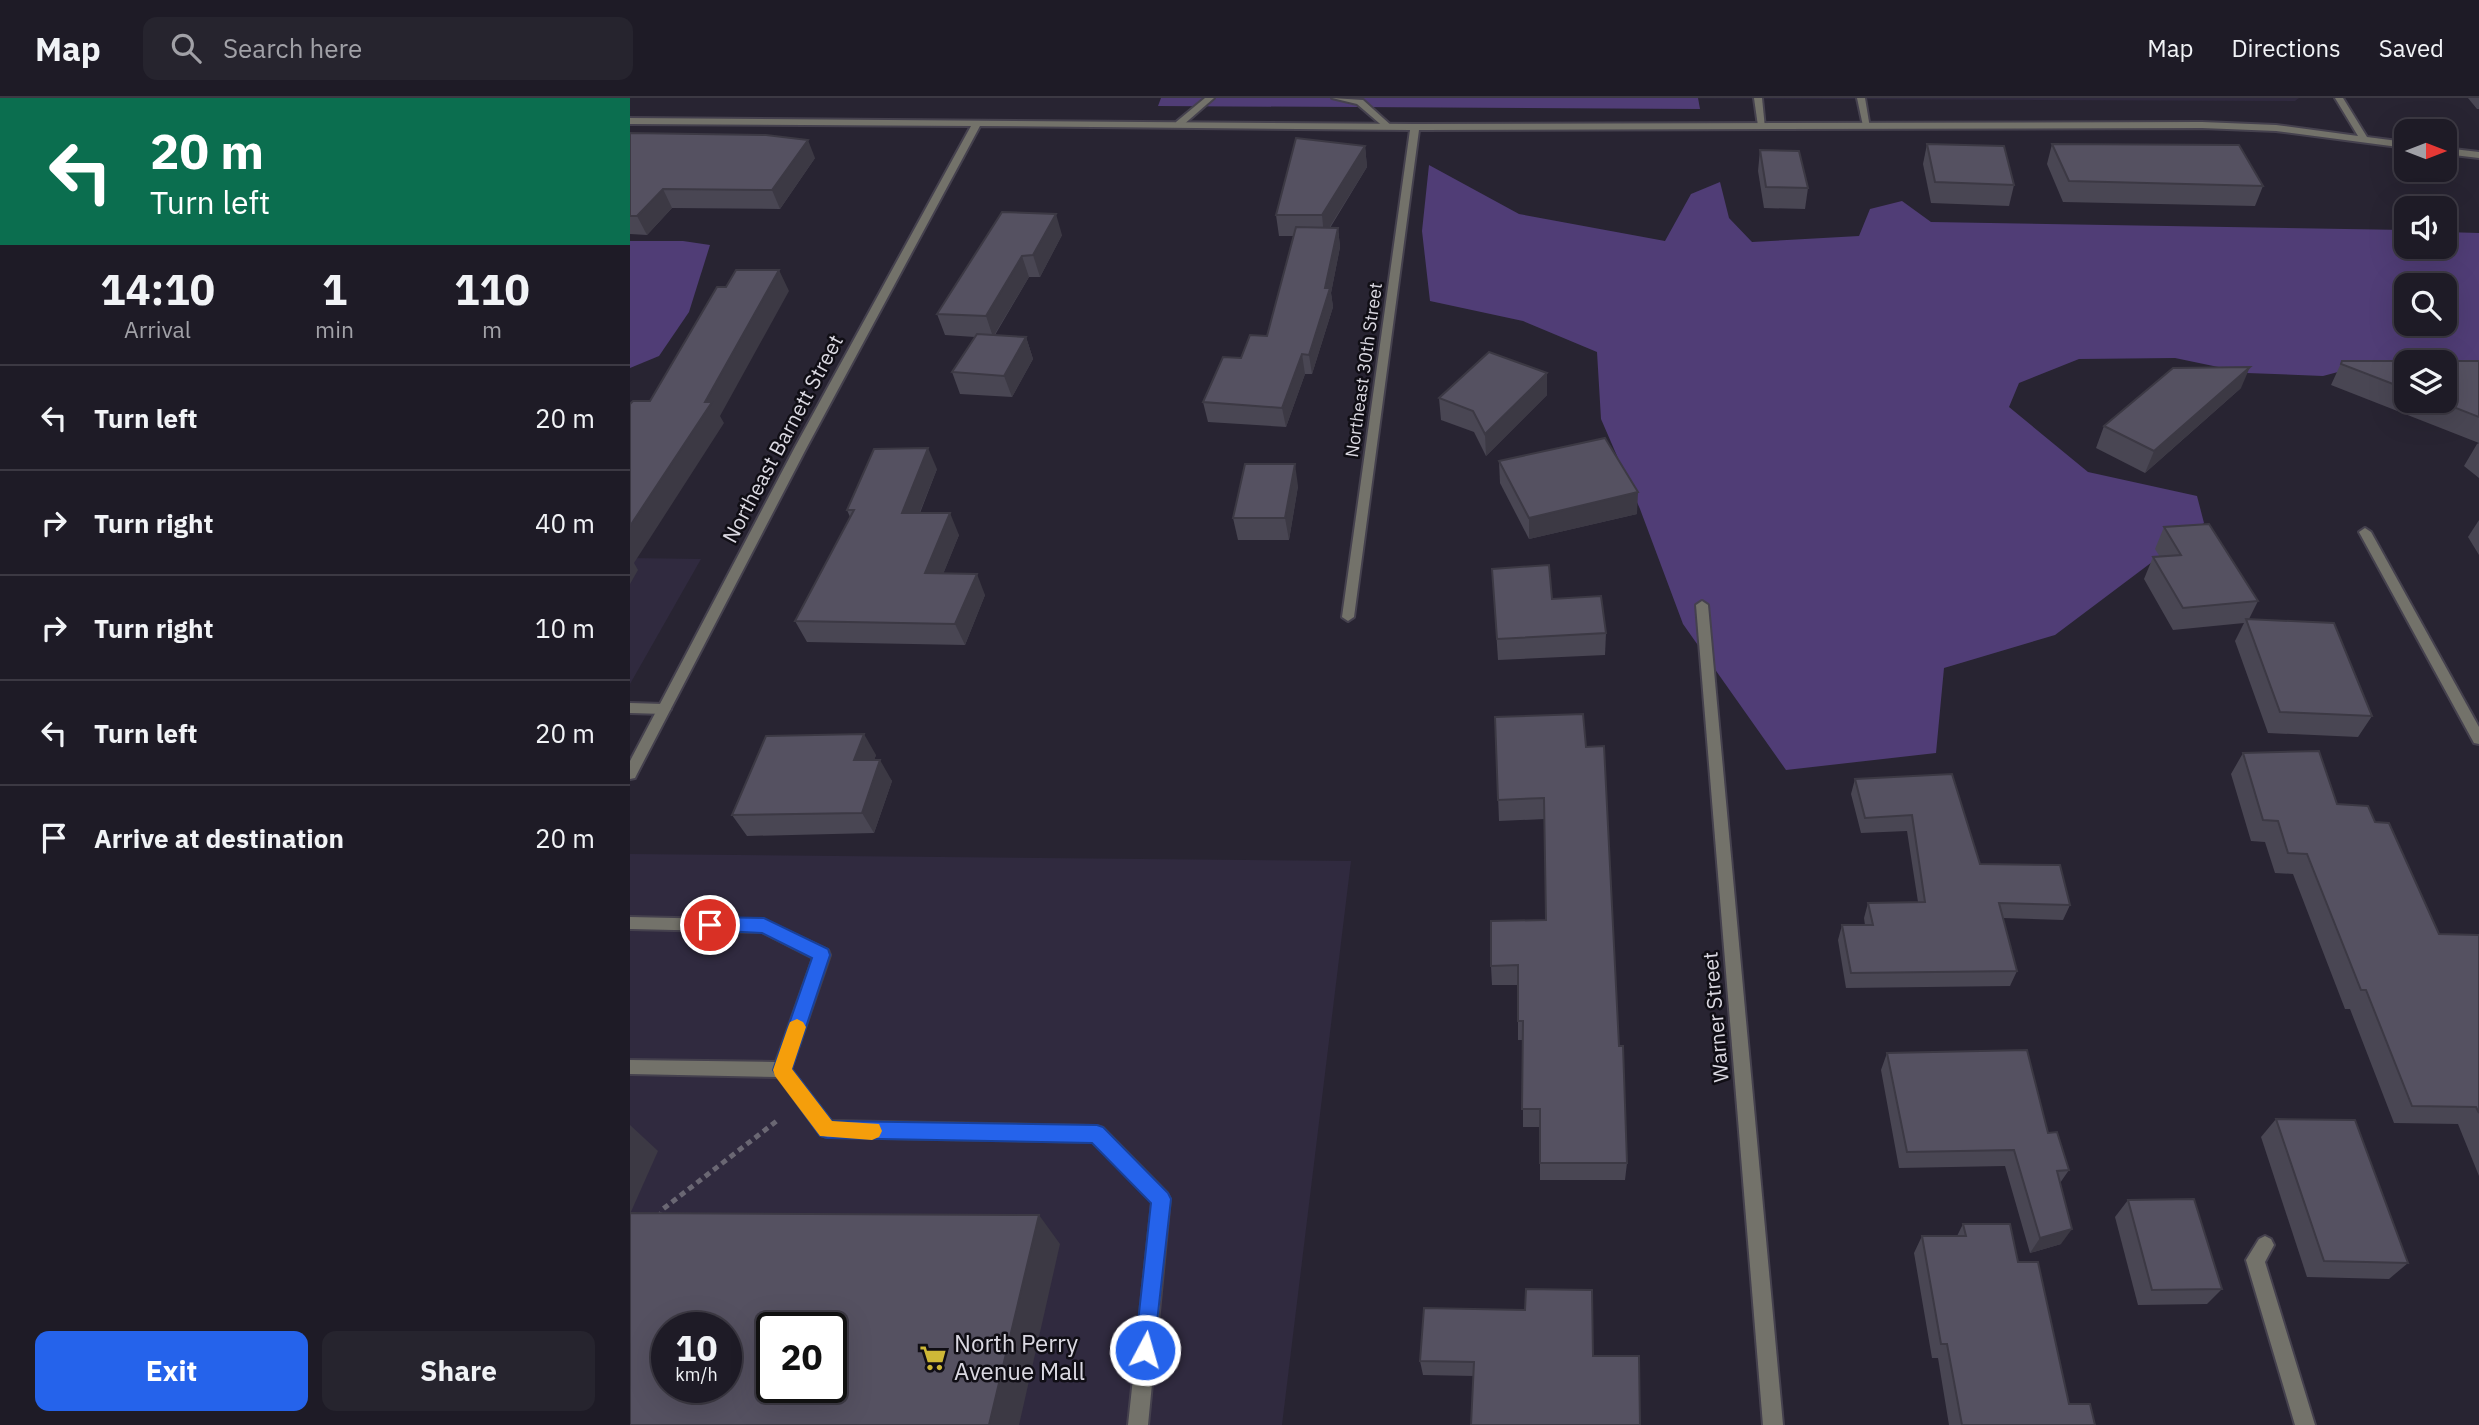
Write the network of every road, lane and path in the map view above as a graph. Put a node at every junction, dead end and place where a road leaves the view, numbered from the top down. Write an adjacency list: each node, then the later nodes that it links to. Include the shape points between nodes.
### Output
1 (1336, 98): 11 (street, via 1360,102)
2 (1758, 98): 9 (street)
3 (1861, 98): 10 (street)
4 (2339, 98): 13 (street)
5 (1208, 99): 7 (street)
6 (630, 121): 8 (street)
7 (1179, 124): 8 (street); 11 (street)
8 (976, 125): 21 (street, Northeast Barnett Street)
9 (1762, 126): 10 (street); 12 (street)
10 (1867, 126): 13 (street, via 2202,125)
11 (1389, 127): 12 (street)
12 (1415, 127): 19 (street, Northeast 30th Street)
13 (2364, 139): 14 (street)
14 (2394, 143)
15 (2457, 152): 16 (street)
16 (2479, 155)
17 (2365, 532): 22 (street)
18 (1702, 604): 31 (street, Warner Street)
19 (1348, 617)
20 (630, 708): 21 (street)
21 (664, 709): 23 (street, Northeast Barnett Street)
22 (2479, 739)
23 (630, 774)
24 (630, 923): 26 (street, via 764,926 822,955)
25 (630, 1067): 26 (street)
26 (782, 1070): 27 (street)
27 (803, 1100): 28 (path, via 663,1209); 30 (street, via 827,1129 1097,1134 1161,1199)
28 (657, 1221)
29 (2265, 1245): 32 (street, via 2255,1260)
30 (1138, 1425)
31 (1773, 1425)
32 (2305, 1425)

